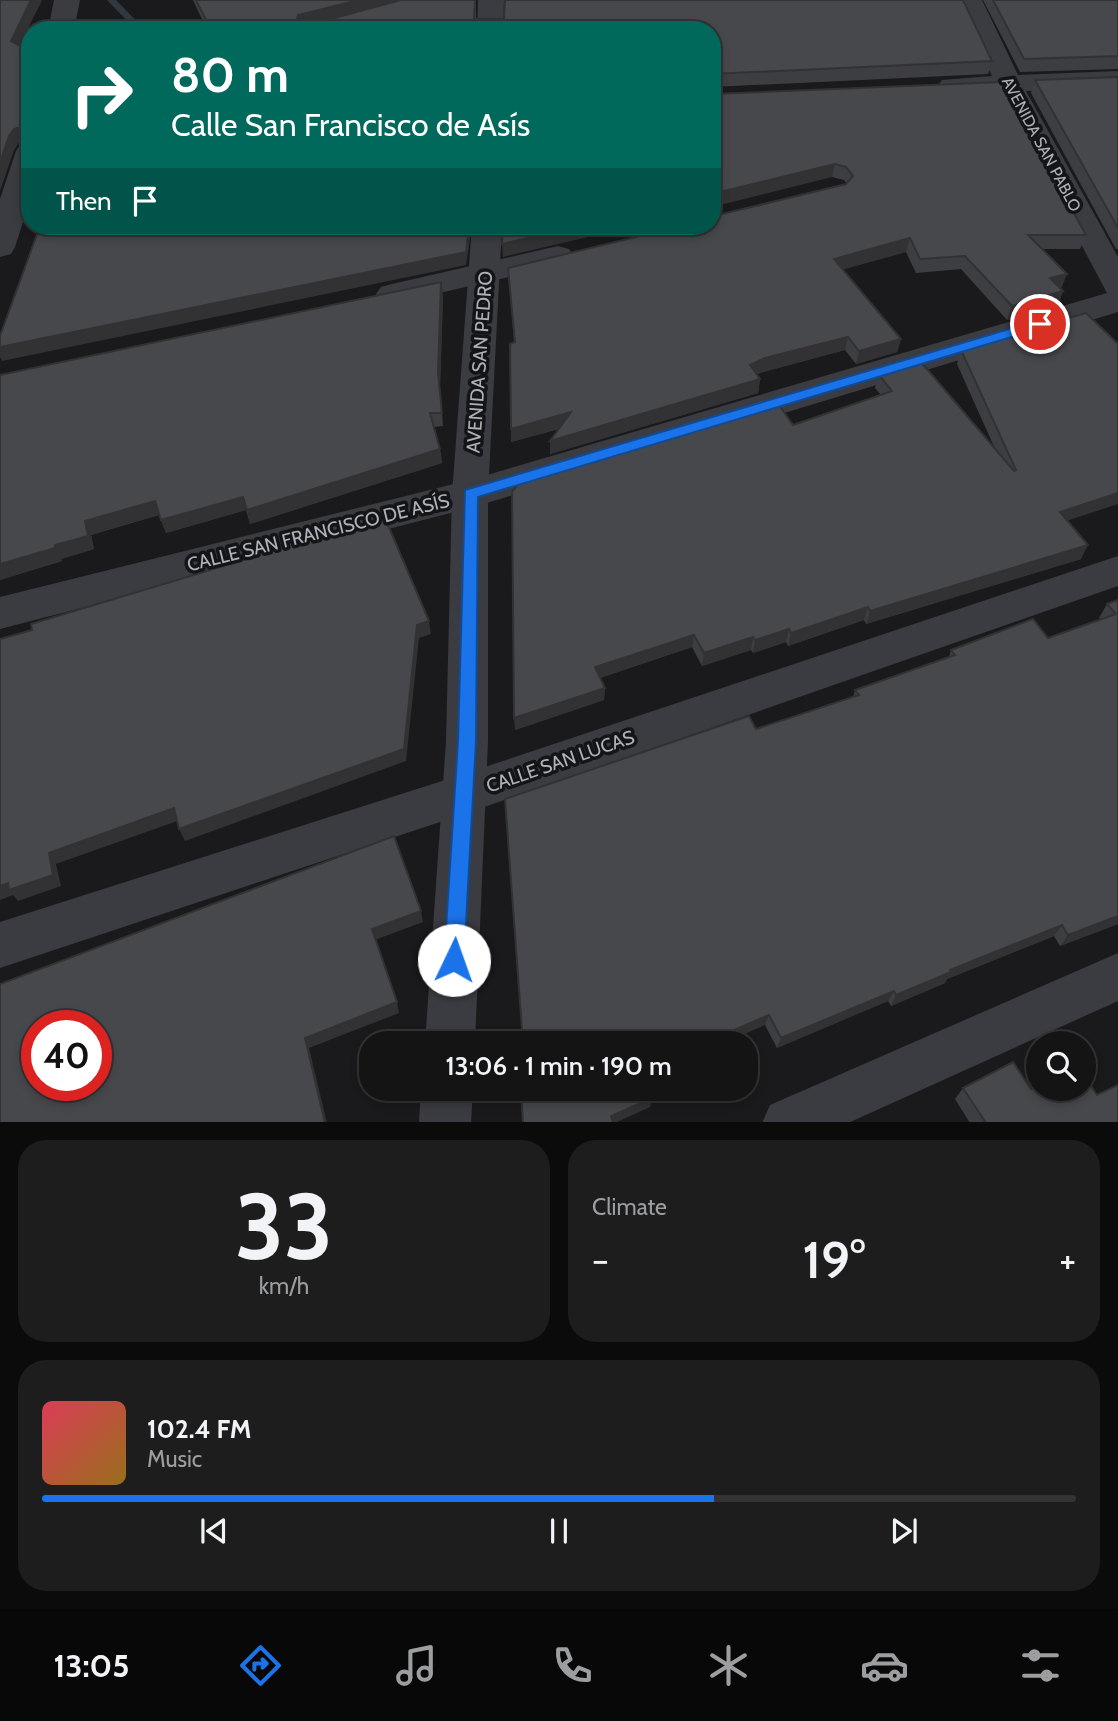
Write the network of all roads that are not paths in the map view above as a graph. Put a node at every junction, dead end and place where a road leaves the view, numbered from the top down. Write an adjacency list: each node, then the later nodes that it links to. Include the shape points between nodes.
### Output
1 (67, 0): 4 (street)
2 (491, 0): 5 (street)
3 (969, 0): 7 (street, AVENIDA SAN PABLO)
4 (63, 21)
5 (490, 21)
6 (1118, 79): 7 (street)
7 (1009, 84): 8 (street); 14 (street, AVENIDA SAN PABLO)
8 (928, 87)
9 (21, 196): 11 (street)
10 (487, 235): 13 (street, AVENIDA SAN PEDRO)
11 (0, 247)
12 (580, 251): 13 (street)
13 (485, 274): 15 (street); 17 (street, AVENIDA SAN PEDRO)
14 (1118, 286)
15 (363, 300)
16 (1118, 301): 17 (street, CALLE SAN FRANCISCO DE ASÍS)
17 (470, 494): 19 (street, CALLE SAN FRANCISCO DE ASÍS); 20 (street, AVENIDA SAN PEDRO)
18 (1118, 572): 20 (street, CALLE SAN LUCAS)
19 (0, 613)
20 (464, 794): 21 (street, CALLE SAN LUCAS); 23 (street, AVENIDA SAN PEDRO)
21 (0, 945)
22 (1118, 977): 26 (street)
23 (451, 1031)
24 (446, 1101): 25 (street)
25 (445, 1122)
26 (788, 1122)

